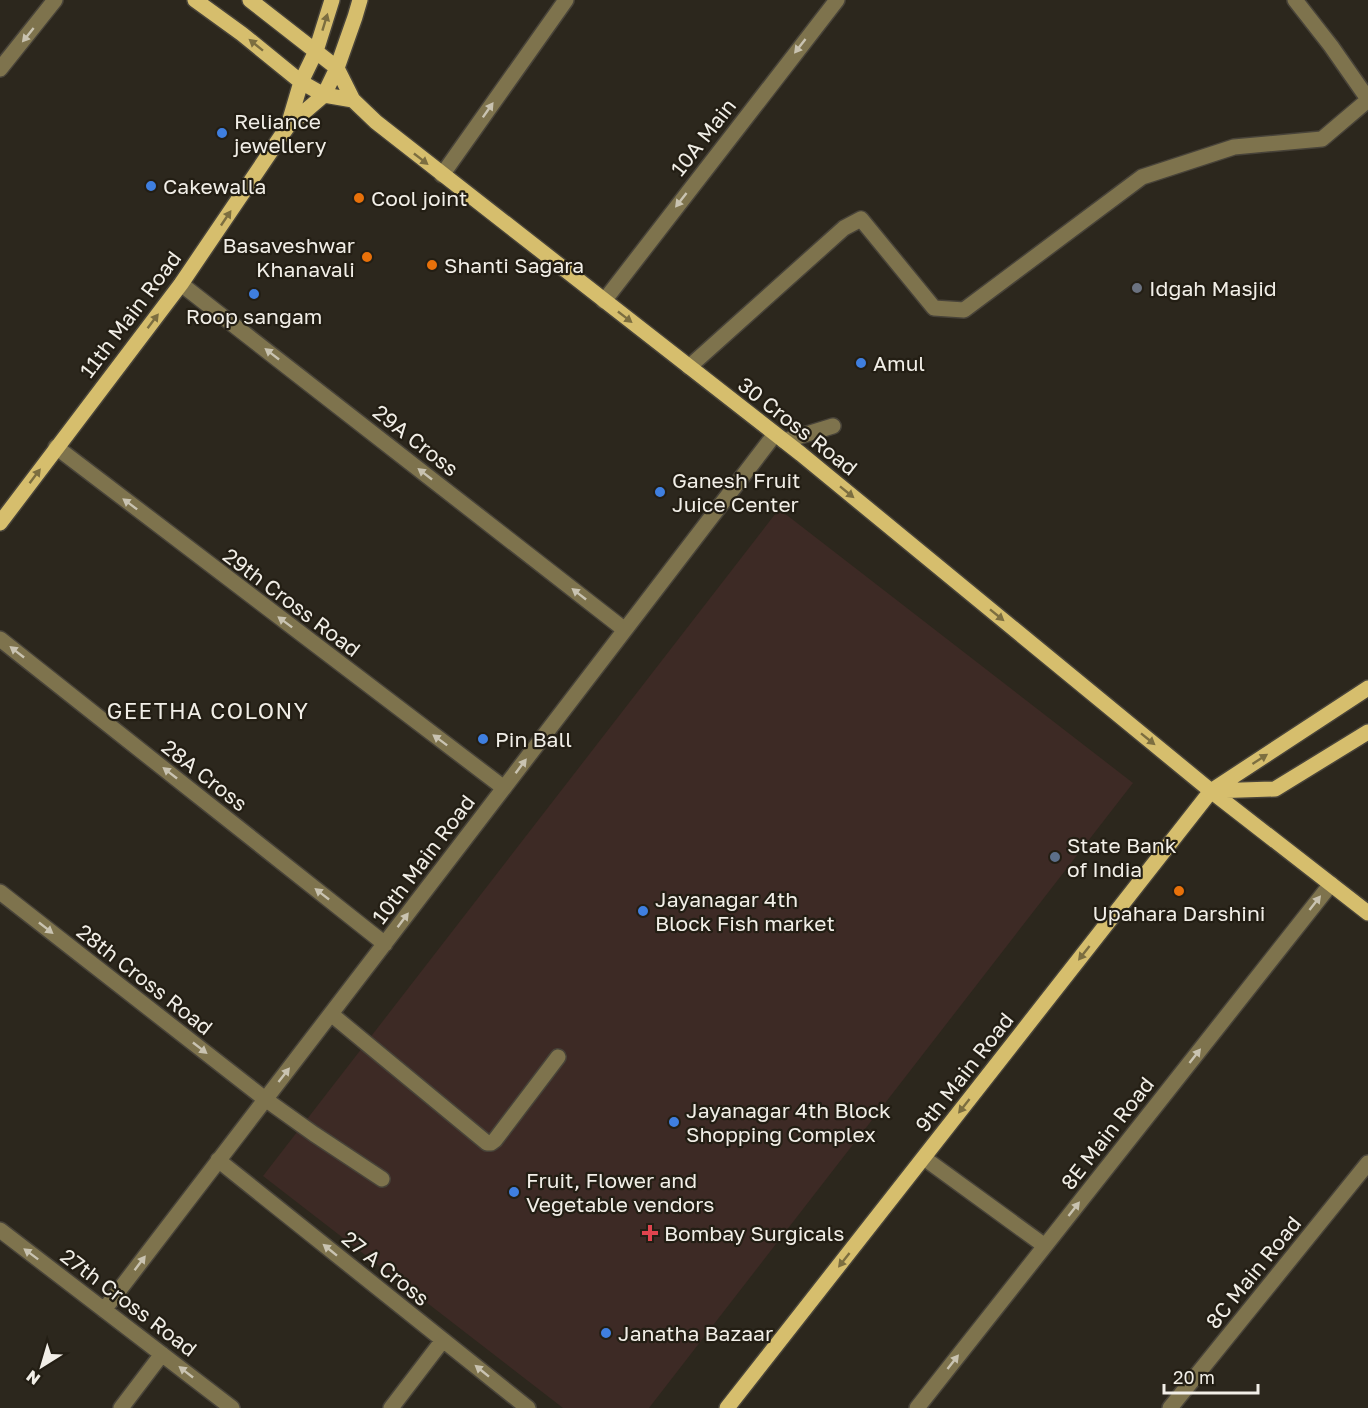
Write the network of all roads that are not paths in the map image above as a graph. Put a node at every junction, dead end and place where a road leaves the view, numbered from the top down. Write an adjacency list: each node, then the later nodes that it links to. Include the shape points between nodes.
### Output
1 (56, 0): 11 (street, one-way to 11)
2 (195, 0): 12 (main road, one-way to 2)
3 (250, 0): 9 (main road)
4 (332, 0): 9 (main road, 11th Main Road, one-way to 4)
5 (360, 0): 10 (main road, 11th Main Road)
6 (566, 0): 17 (street, one-way to 6)
7 (837, 0): 19 (street, 10A Main, one-way to 19)
8 (1295, 0): 14 (street)
9 (316, 51): 10 (main road); 12 (main road, 11th Main Road)
10 (337, 68): 13 (main road, 11th Main Road); 15 (main road)
11 (0, 69)
12 (301, 82): 13 (main road); 16 (main road, 11th Main Road)
13 (324, 95): 15 (main road); 16 (main road, 11th Main Road)
14 (1368, 99): 20 (street, via 1322,139 1234,147 1143,177 964,310 934,308 861,219 844,228)
15 (353, 100): 17 (main road, 30 Cross Road, one-way to 17)
16 (288, 126): 18 (main road, 11th Main Road, one-way to 16)
17 (442, 175): 19 (main road, 30 Cross Road)
18 (182, 284): 23 (main road, 11th Main Road, one-way to 18); 25 (street, 29A Cross, one-way to 18)
19 (604, 301): 20 (main road, 30 Cross Road, one-way to 20)
20 (689, 367): 22 (main road, 30 Cross Road)
21 (832, 426): 22 (street)
22 (779, 437): 25 (street, 10th Main Road); 30 (main road, 30 Cross Road, one-way to 30)
23 (56, 447): 24 (main road, 11th Main Road, one-way to 23); 29 (street, 29th Cross Road, one-way to 23)
24 (0, 523)
25 (625, 630): 29 (street, 10th Main Road, one-way to 25)
26 (0, 639): 34 (street, 28A Cross, one-way to 26)
27 (1368, 688): 30 (main road, 9th Main Road, one-way to 27)
28 (1368, 732): 30 (main road, via 1275,789)
29 (504, 788): 34 (street, 10th Main Road, one-way to 29)
30 (1211, 791): 31 (main road, 30 Cross Road); 38 (main road, 9th Main Road, one-way to 38)
31 (1330, 884): 33 (main road, 30 Cross Road); 43 (street, 8E Main Road, one-way to 31)
32 (0, 892): 37 (street, 28th Cross Road, one-way to 37)
33 (1368, 913)
34 (385, 944): 35 (street, 10th Main Road)
35 (330, 1014): 36 (street, via 488,1143 495,1140); 37 (street, 10th Main Road, one-way to 35)
36 (558, 1058)
37 (265, 1099): 39 (street, 10th Main Road); 41 (street, 28th Cross Road)
38 (924, 1158): 43 (street); 51 (main road, 9th Main Road, one-way to 51)
39 (218, 1160): 44 (street, 10th Main Road, one-way to 39); 45 (street, 27 A Cross, one-way to 39)
40 (1368, 1163): 53 (street, 8C Main Road)
41 (382, 1179)
42 (0, 1230): 44 (street, 27th Cross Road, one-way to 42)
43 (1045, 1246): 52 (street, 8E Main Road, one-way to 43)
44 (104, 1310): 46 (street, 27th Cross Road)
45 (443, 1340): 49 (street); 50 (street, 27 A Cross, one-way to 45)
46 (162, 1354): 47 (street); 48 (street, 27th Cross Road, one-way to 46)
47 (121, 1408)
48 (232, 1408)
49 (391, 1408)
50 (528, 1408)
51 (727, 1408)
52 (917, 1408)
53 (1170, 1408)

